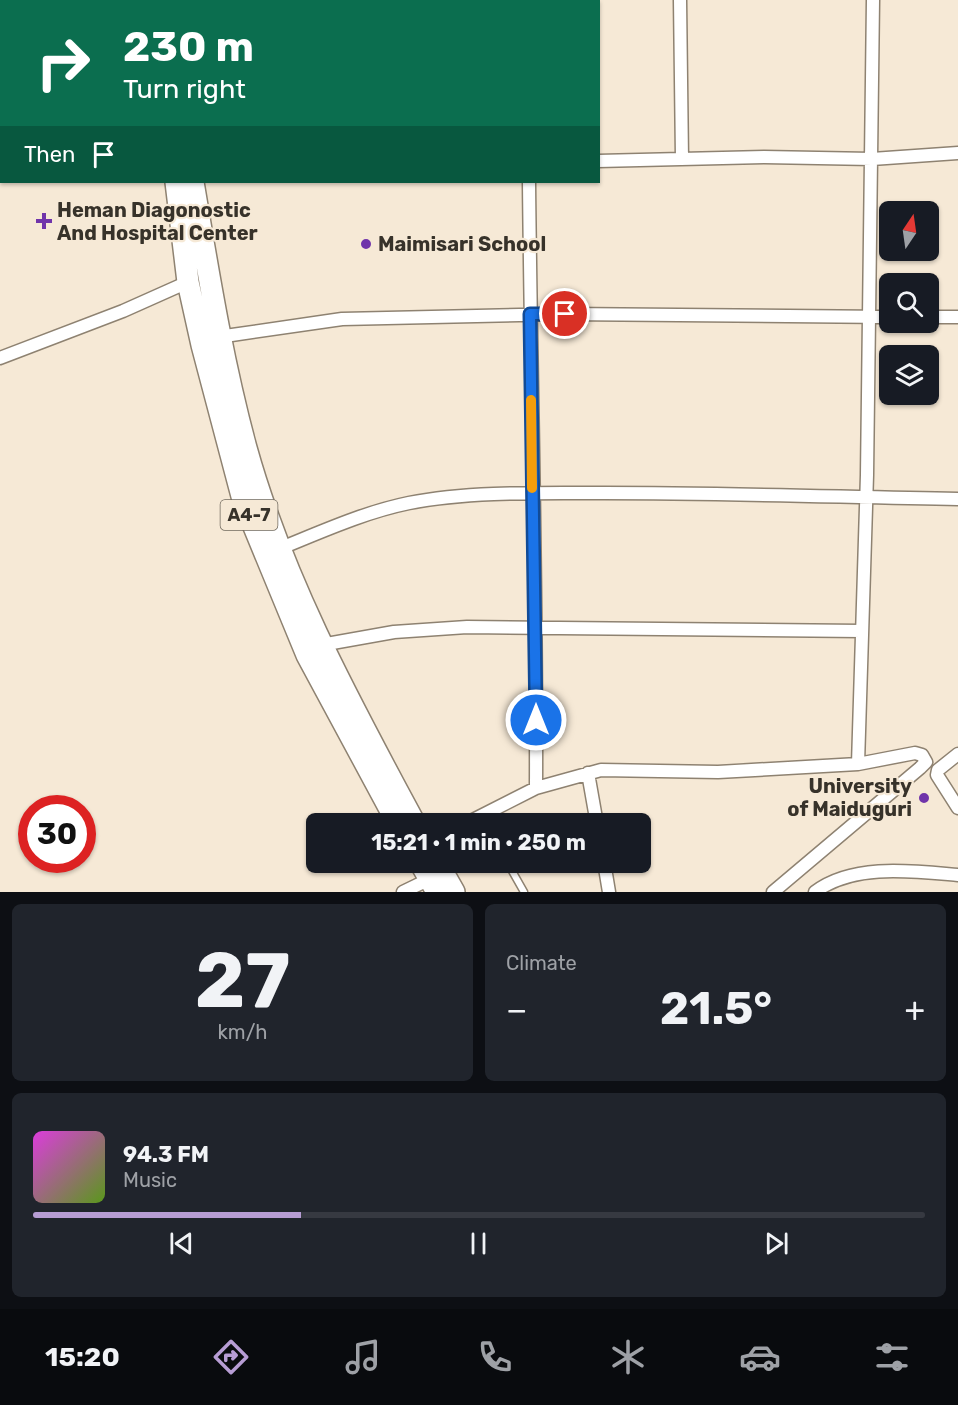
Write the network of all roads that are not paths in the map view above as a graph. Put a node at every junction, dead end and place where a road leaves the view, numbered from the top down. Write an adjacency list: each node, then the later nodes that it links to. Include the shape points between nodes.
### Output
1 (680, 0): 4 (street)
2 (873, 0): 5 (street)
3 (958, 153): 5 (street)
4 (682, 159): 5 (street); 6 (street)
5 (872, 159): 12 (street)
6 (600, 161)
7 (176, 183): 10 (highway, A4-7)
8 (193, 183): 16 (highway, A4-7)
9 (529, 183): 11 (street)
10 (188, 282): 17 (street); 25 (highway, A4-7, via 243,500 307,655)
11 (530, 314): 12 (street); 16 (street, via 342,319); 18 (street)
12 (868, 317): 13 (street); 19 (street)
13 (879, 317)
14 (939, 317): 15 (street)
15 (958, 317)
16 (218, 337): 21 (highway, A4-7, via 247,450)
17 (0, 358)
18 (532, 493): 19 (street); 21 (street, via 410,503 353,519); 22 (street)
19 (866, 497): 20 (street); 23 (street)
20 (958, 499)
21 (281, 548): 24 (highway, A4-7)
22 (537, 628): 23 (street); 24 (street, via 394,632); 29 (street)
23 (862, 632): 27 (street)
24 (321, 645): 25 (highway, A4-7)
25 (336, 692): 31 (highway, A4-7); 32 (highway, A4-7)
26 (958, 754): 30 (street, via 938,770 937,776)
27 (858, 764): 28 (street, via 718,772); 43 (street, via 915,753 926,762)
28 (588, 773): 29 (street); 34 (street)
29 (536, 788): 33 (street)
30 (958, 808)
31 (393, 813)
32 (408, 813)
33 (487, 813)
34 (595, 813)
35 (513, 873): 41 (lane)
36 (606, 873): 42 (street)
37 (434, 874): 39 (street); 40 (highway)
38 (958, 875): 44 (street, via 852,874)
39 (402, 892)
40 (454, 892)
41 (524, 892)
42 (609, 892)
43 (773, 892)
44 (815, 892)

